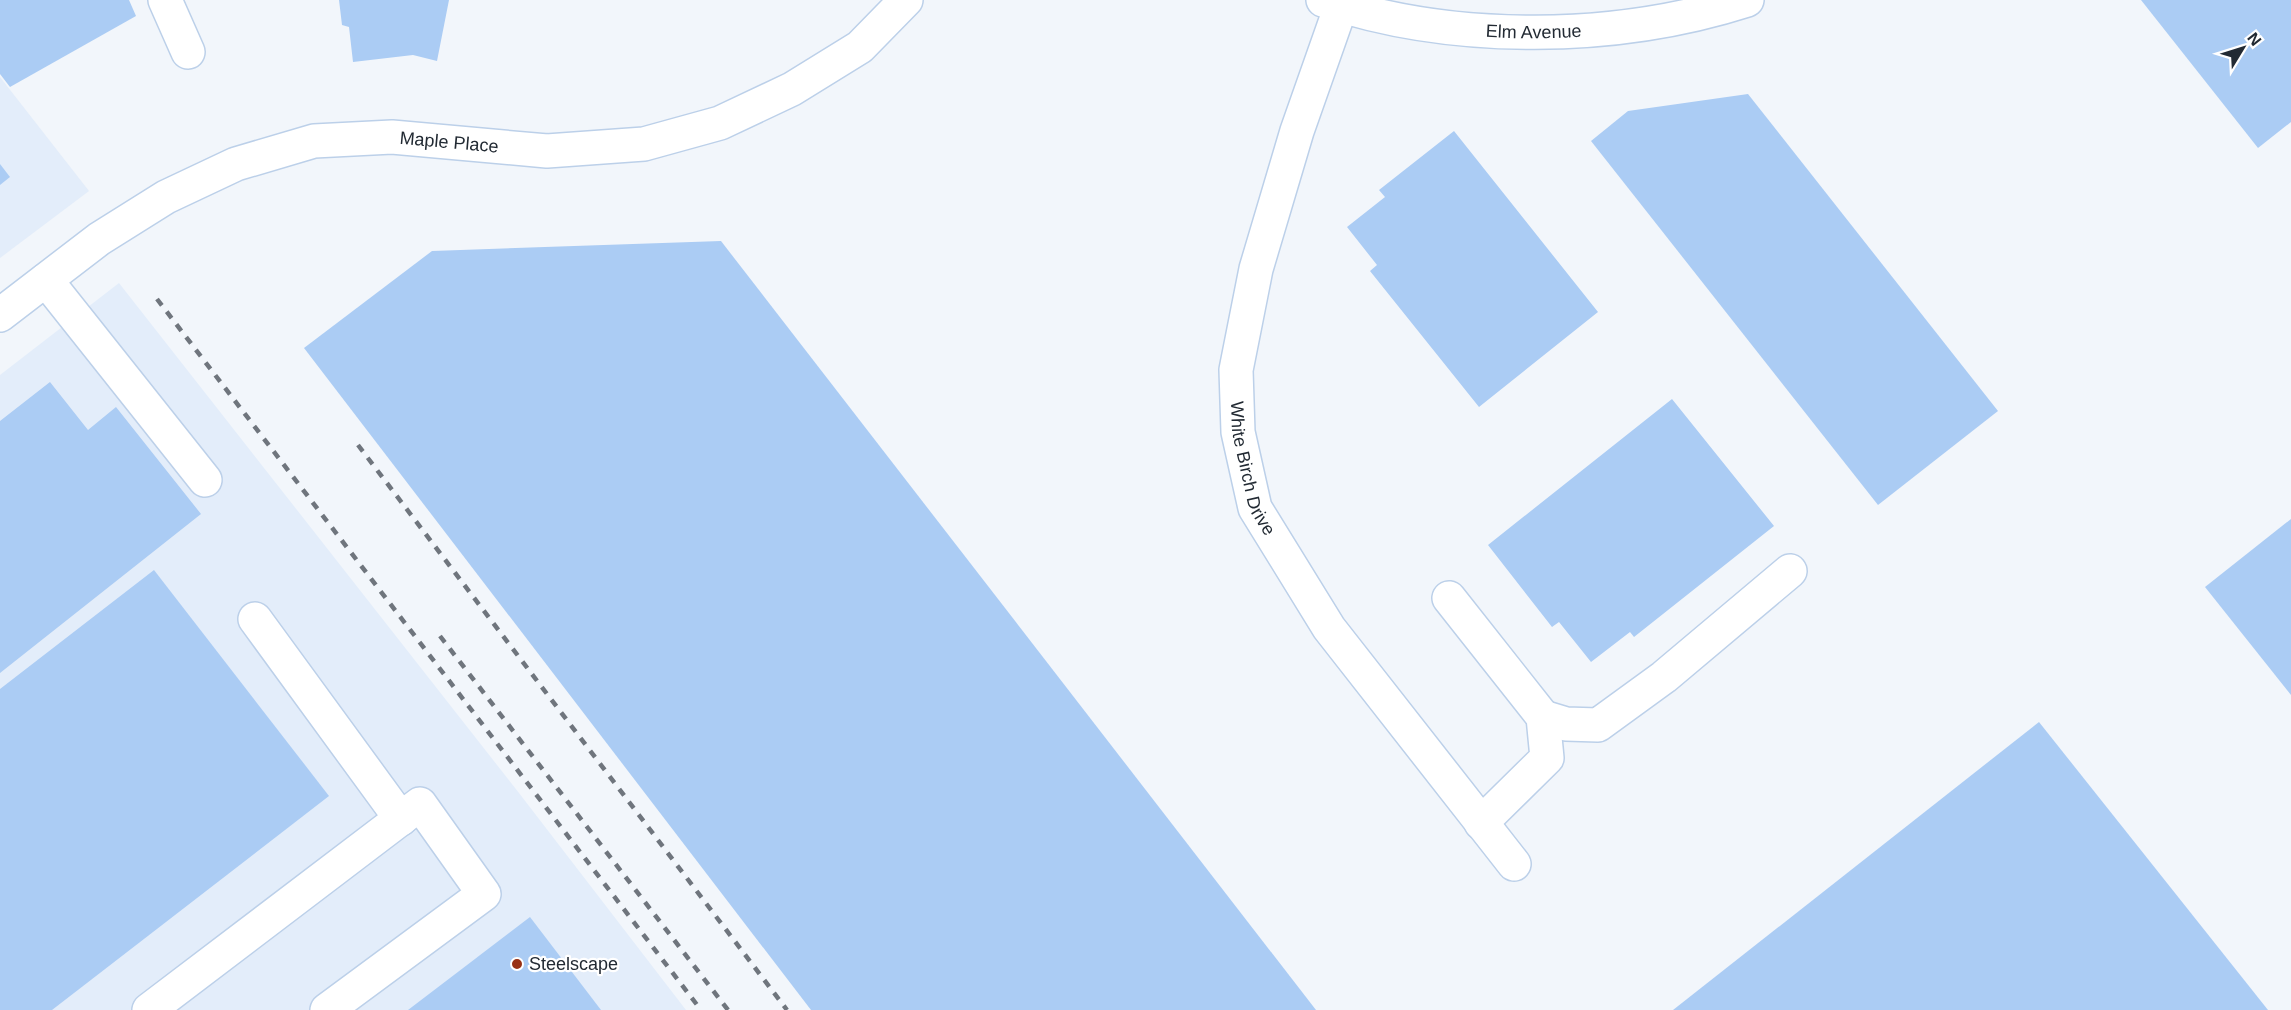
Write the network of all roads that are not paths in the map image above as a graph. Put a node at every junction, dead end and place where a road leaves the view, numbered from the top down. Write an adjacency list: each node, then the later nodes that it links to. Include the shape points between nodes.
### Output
1 (165, 0): 5 (street)
2 (906, 0): 6 (street, Maple Place, via 860,47 792,89 720,123 644,144 547,151 392,136 314,141 236,164 166,197 99,239)
3 (1746, 0): 4 (street, Elm Avenue, via 1646,24 1531,33 1411,22)
4 (1332, 3): 14 (street, White Birch Drive, via 1256,269 1236,370 1238,432 1255,508 1329,628)
5 (188, 52)
6 (46, 280): 7 (street, Maple Place); 8 (street)
7 (0, 315)
8 (205, 480)
9 (1790, 571): 12 (street, via 1664,677 1598,725 1566,724)
10 (1449, 598): 12 (street)
11 (255, 619): 13 (street)
12 (1543, 717): 14 (street, via 1547,758)
13 (401, 819): 16 (street); 17 (street, via 420,804 484,894)
14 (1481, 823): 15 (street, White Birch Drive)
15 (1514, 864)
16 (149, 1010)
17 (327, 1010)

